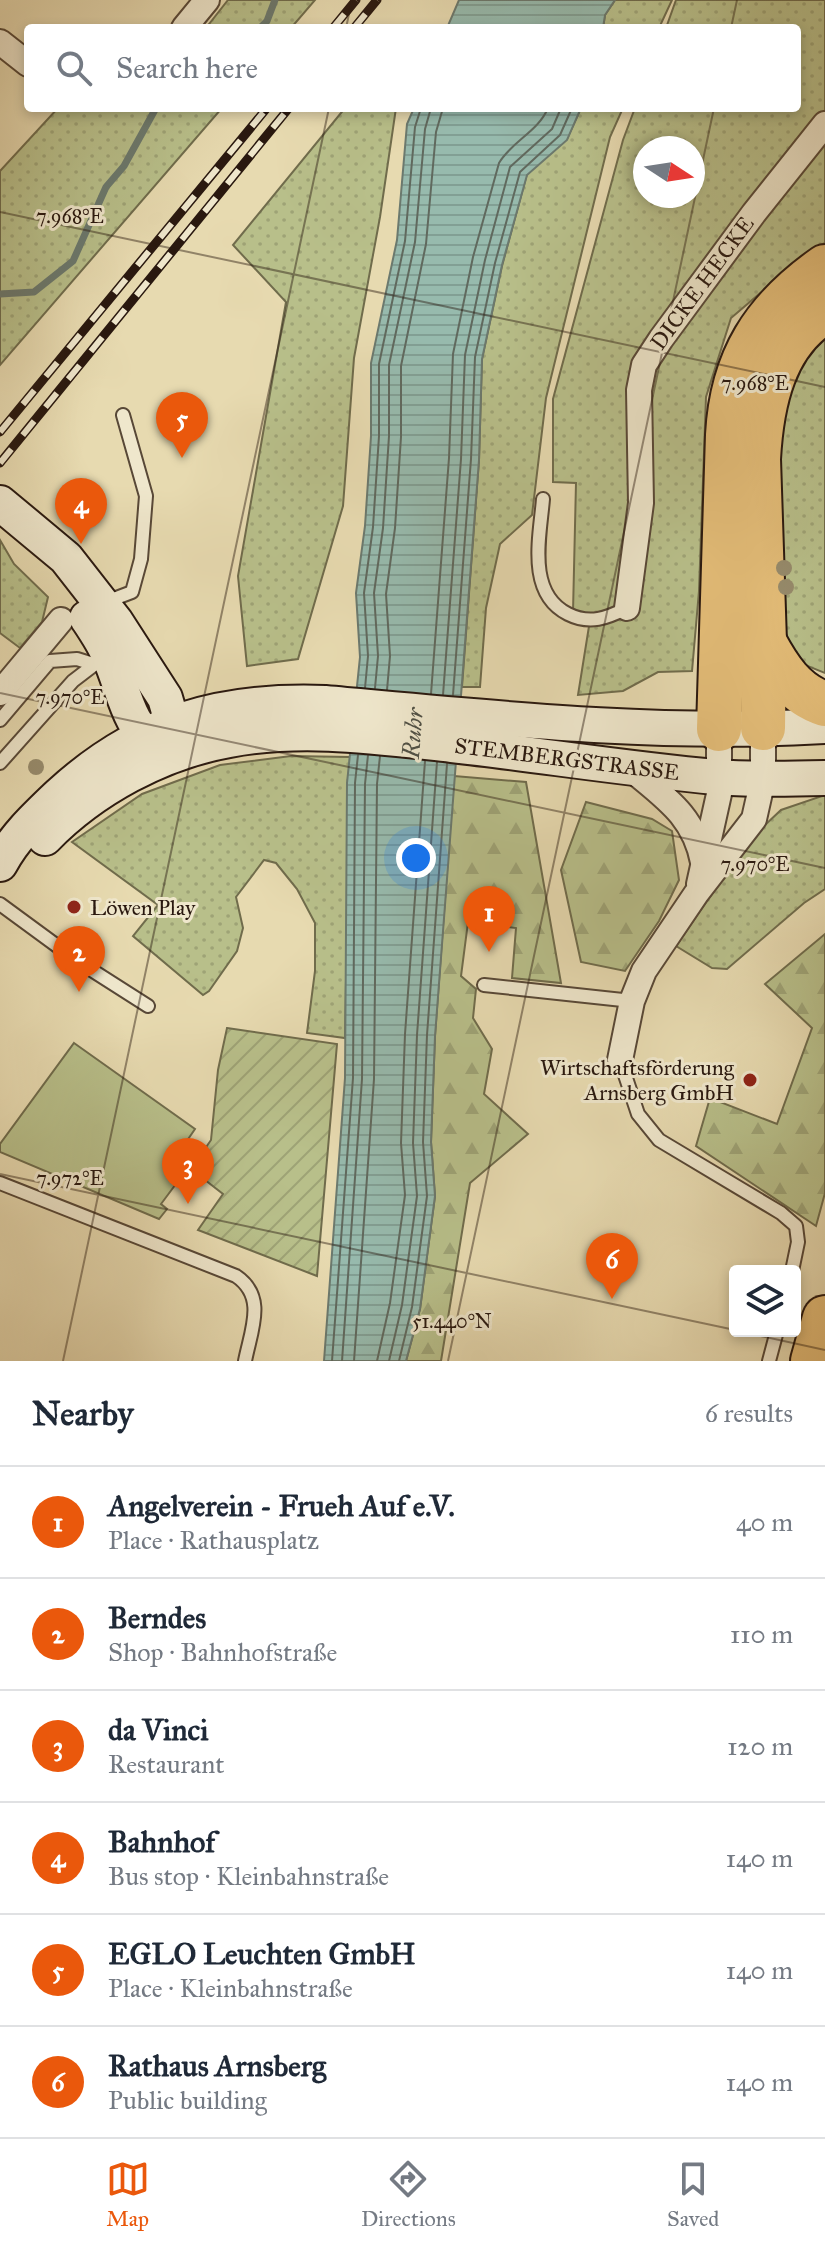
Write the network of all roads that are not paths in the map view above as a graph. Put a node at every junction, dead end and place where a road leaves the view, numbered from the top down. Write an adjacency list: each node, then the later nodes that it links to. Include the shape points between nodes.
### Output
1 (207, 0): 2 (street)
2 (187, 24)
3 (0, 42): 4 (street)
4 (24, 61)
5 (825, 124): 12 (street, DICKE HECKE, via 644,365 639,390 641,503)
6 (825, 267): 21 (highway, via 769,315 748,350 733,394)
7 (825, 311): 14 (highway, via 783,355 763,410 758,459)
8 (123, 415): 11 (lane, via 146,496 141,559 132,592)
9 (543, 499): 12 (lane, via 539,562 548,596 561,610 589,620)
10 (1, 504): 11 (main road, via 66,558); 15 (main road)
11 (102, 603): 15 (main road)
12 (627, 608)
13 (61, 620): 16 (street)
14 (764, 642): 17 (highway, via 780,671); 20 (highway)
15 (110, 653): 18 (lane, via 50,661); 23 (main road, via 165,698); 24 (lane, via 48,706)
16 (0, 693)
17 (825, 704)
18 (0, 720)
19 (825, 726): 20 (main road, STEMBERGSTRASSE)
20 (763, 728): 21 (main road, STEMBERGSTRASSE); 28 (street)
21 (719, 729): 22 (main road, STEMBERGSTRASSE, via 591,725); 26 (street)
22 (489, 734): 23 (main road, STEMBERGSTRASSE); 25 (main road, STEMBERGSTRASSE)
23 (173, 736): 29 (main road, via 80,777 31,821); 31 (main road)
24 (0, 763)
25 (628, 766): 26 (main road, STEMBERGSTRASSE); 30 (street, via 689,822)
26 (718, 777): 28 (main road, STEMBERGSTRASSE); 30 (street)
27 (825, 778): 28 (main road, STEMBERGSTRASSE)
28 (763, 779): 32 (street, via 754,819)
29 (0, 864)
30 (704, 867): 32 (street)
31 (0, 879)
32 (696, 894): 35 (street, via 644,971)
33 (0, 904): 36 (lane)
34 (484, 985): 35 (lane)
35 (632, 1001): 37 (street)
36 (148, 1006)
37 (620, 1060): 39 (lane, via 638,1114 659,1140 796,1226)
38 (0, 1183): 42 (lane, via 249,1284 256,1304)
39 (793, 1265)
40 (825, 1318): 44 (highway)
41 (775, 1337): 43 (lane)
42 (245, 1361)
43 (769, 1361)
44 (813, 1361)

